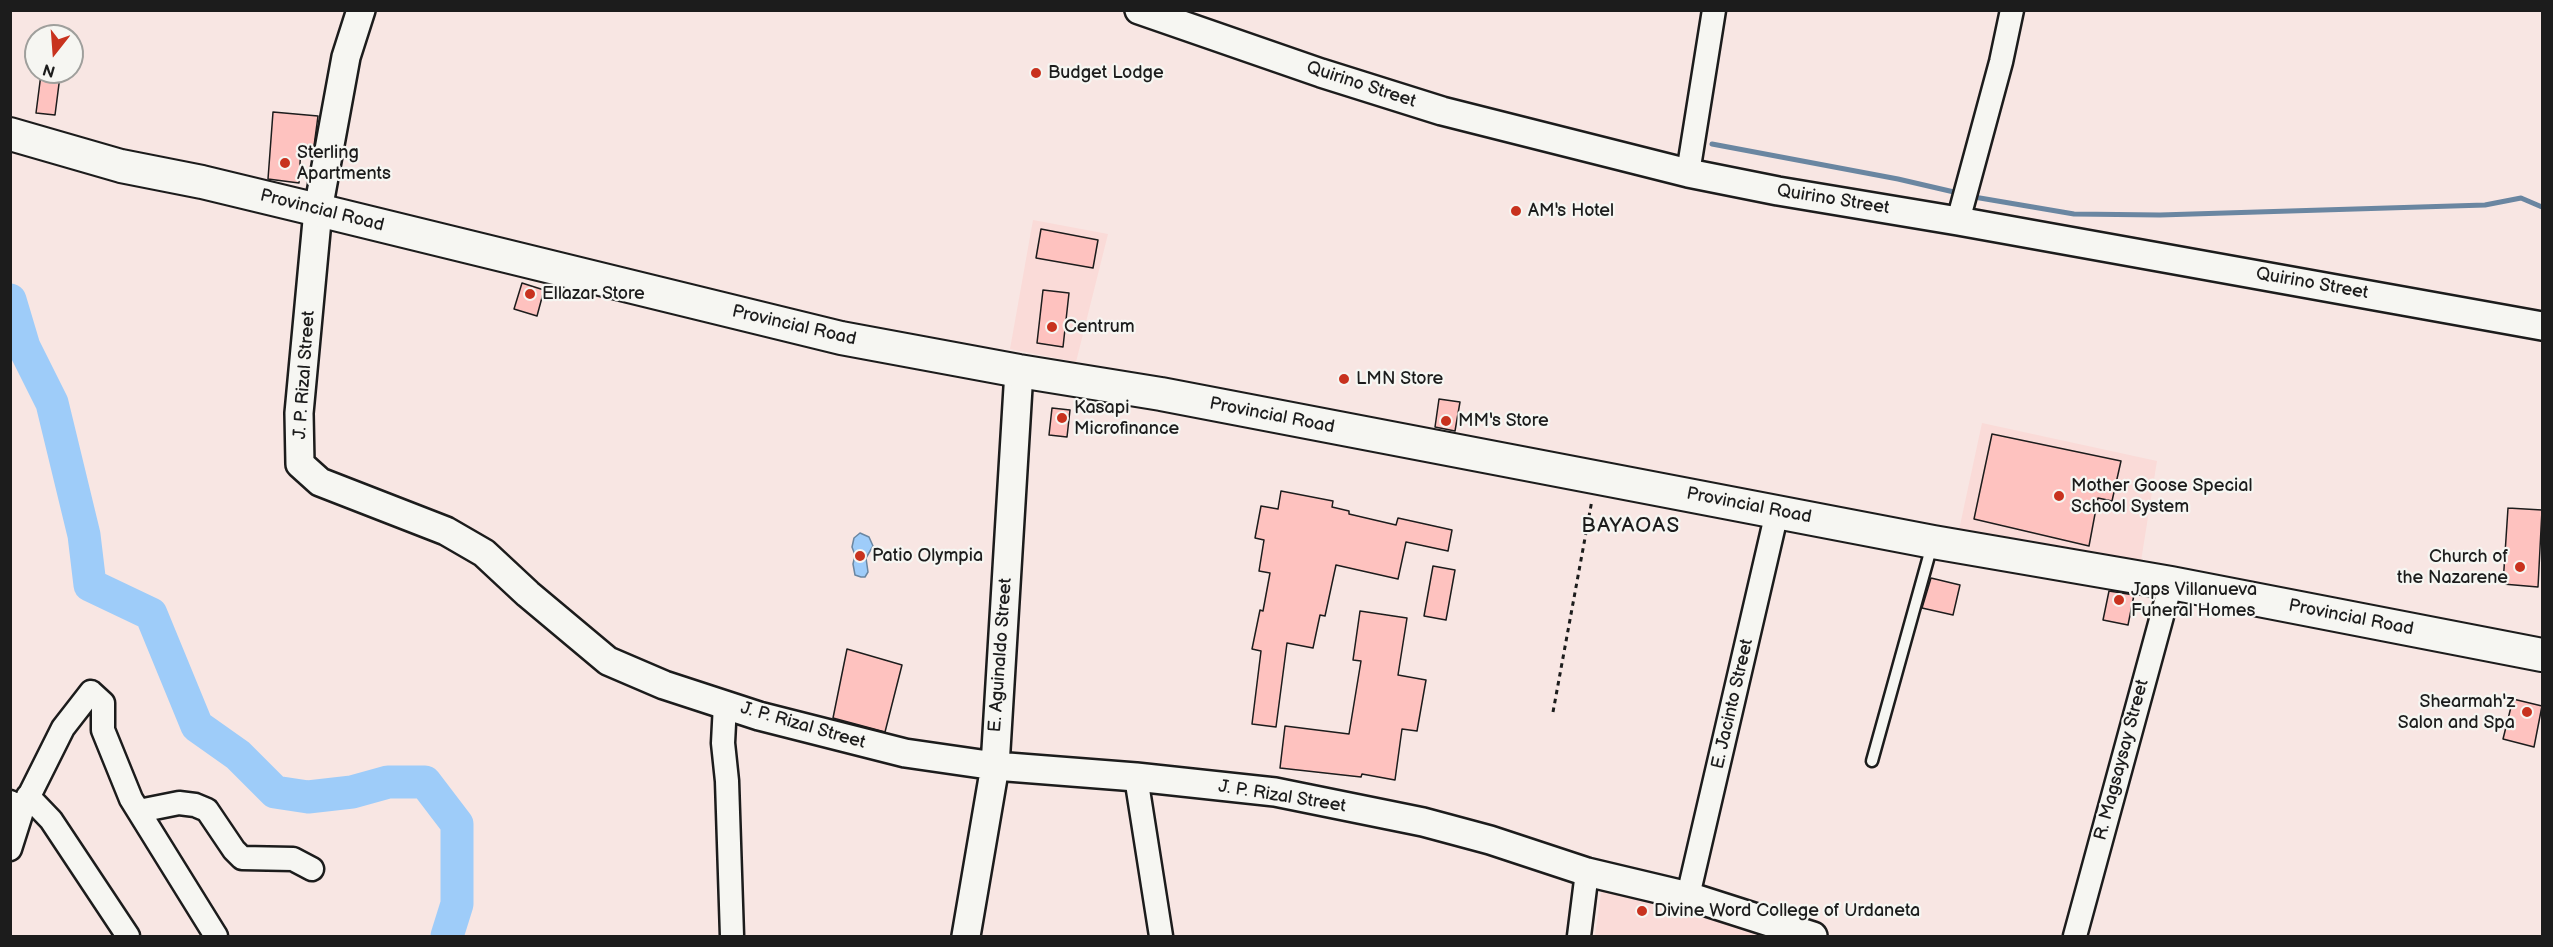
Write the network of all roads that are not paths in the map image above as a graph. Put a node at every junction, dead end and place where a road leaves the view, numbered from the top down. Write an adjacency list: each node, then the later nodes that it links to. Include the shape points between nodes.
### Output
1 (361, 10): 7 (street, J. P. Rizal Street, via 344,68)
2 (1139, 10): 6 (street, Quirino Street, via 1442,111)
3 (1714, 10): 6 (street)
4 (2012, 10): 8 (street)
5 (10, 134): 7 (main road, Provincial Road, via 121,166)
6 (1688, 173): 8 (street, Quirino Street)
7 (318, 210): 10 (main road, Provincial Road, via 841,338); 15 (street, J. P. Rizal Street, via 299,413 300,464 320,482 446,531 484,553 608,661 664,686)
8 (1958, 221): 9 (street, Quirino Street)
9 (2542, 326)
10 (1019, 371): 11 (main road, Provincial Road, via 1161,394); 17 (street, E. Aguinaldo Street)
11 (1777, 512): 12 (main road, Provincial Road); 24 (street, E. Jacinto Street)
12 (1933, 542): 13 (main road, Provincial Road); 16 (lane)
13 (2171, 583): 14 (main road, Provincial Road); 32 (street, R. Magsaysay Street)
14 (2542, 655)
15 (725, 704): 17 (street, J. P. Rizal Street, via 905,753); 27 (street, via 723,743)
16 (1872, 761)
17 (995, 766): 18 (street, J. P. Rizal Street); 28 (street, E. Aguinaldo Street)
18 (1136, 777): 23 (street, J. P. Rizal Street, via 1275,792 1423,822); 29 (street)
19 (20, 802): 20 (street, via 63,728 91,692 103,703 103,730); 21 (street); 25 (street, via 51,820)
20 (139, 812): 22 (street, via 179,803 195,805 207,810 242,858 293,859); 26 (street)
21 (10, 849)
22 (312, 869)
23 (1587, 872): 24 (street, J. P. Rizal Street); 30 (street)
24 (1688, 896): 31 (street, J. P. Rizal Street)
25 (128, 936)
26 (216, 936)
27 (732, 936)
28 (966, 936)
29 (1161, 936)
30 (1579, 936)
31 (1813, 936)
32 (2074, 936)

